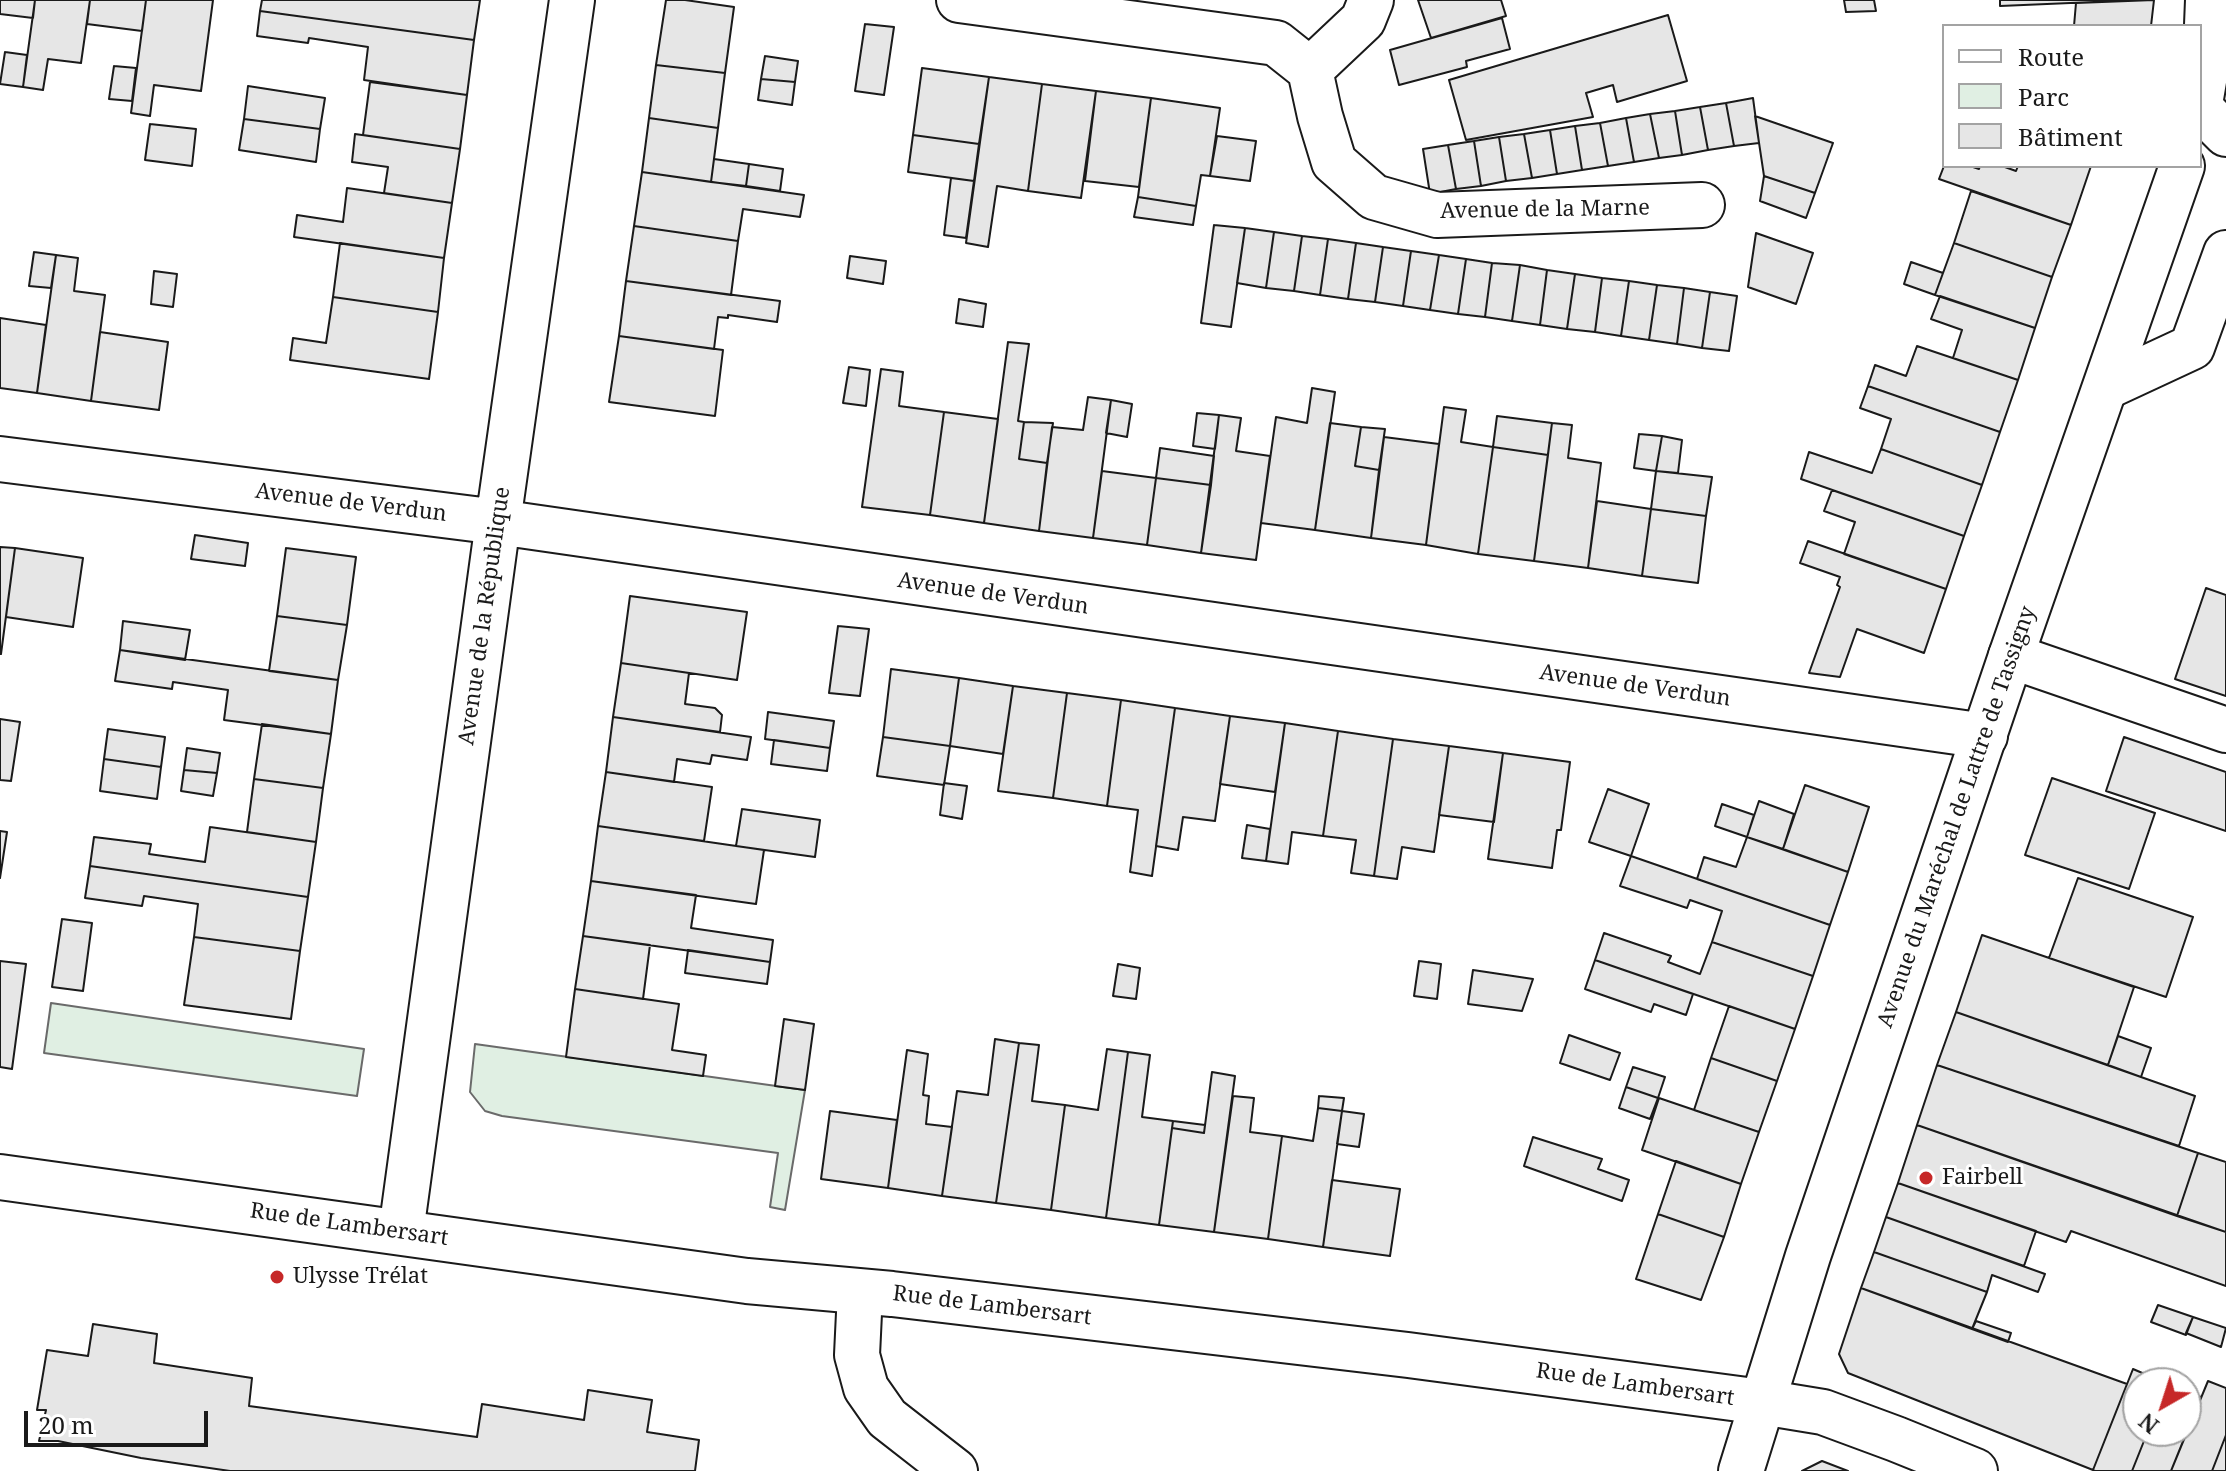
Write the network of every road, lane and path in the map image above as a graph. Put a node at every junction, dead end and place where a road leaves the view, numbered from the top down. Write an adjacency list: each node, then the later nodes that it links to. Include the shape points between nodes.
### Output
1 (572, 0): 14 (street, Avenue de la République)
2 (959, 0): 5 (street, via 1276,43)
3 (1371, 0): 5 (street, via 1363,20)
4 (2208, 0): 6 (street)
5 (1310, 70): 10 (street, Avenue de la Marne, via 1334,162 1374,197 1437,215)
6 (2202, 94)
7 (2202, 108): 8 (street)
8 (2226, 134)
9 (2181, 168): 12 (street, Avenue du Maréchal de Lattre de Tassigny)
10 (1702, 205)
11 (2226, 253): 12 (street, via 2192,347)
12 (2106, 387): 15 (street, Avenue du Maréchal de Lattre de Tassigny)
13 (0, 459): 14 (street, Avenue de Verdun)
14 (498, 522): 17 (street, Avenue de Verdun); 19 (street, Avenue de la République)
15 (2011, 656): 16 (street); 17 (street, Avenue du Maréchal de Lattre de Tassigny)
16 (2226, 730)
17 (1985, 736): 21 (street, Avenue du Maréchal de Lattre de Tassigny)
18 (0, 1177): 19 (street, Rue de Lambersart)
19 (401, 1232): 20 (street, Rue de Lambersart)
20 (860, 1292): 21 (street, Rue de Lambersart); 22 (street, via 857,1355 866,1388 887,1418)
21 (1762, 1402): 23 (street, Avenue du Maréchal de Lattre de Tassigny); 24 (street, Rue de Lambersart, via 1823,1412)
22 (955, 1471)
23 (1741, 1471)
24 (1975, 1471)

